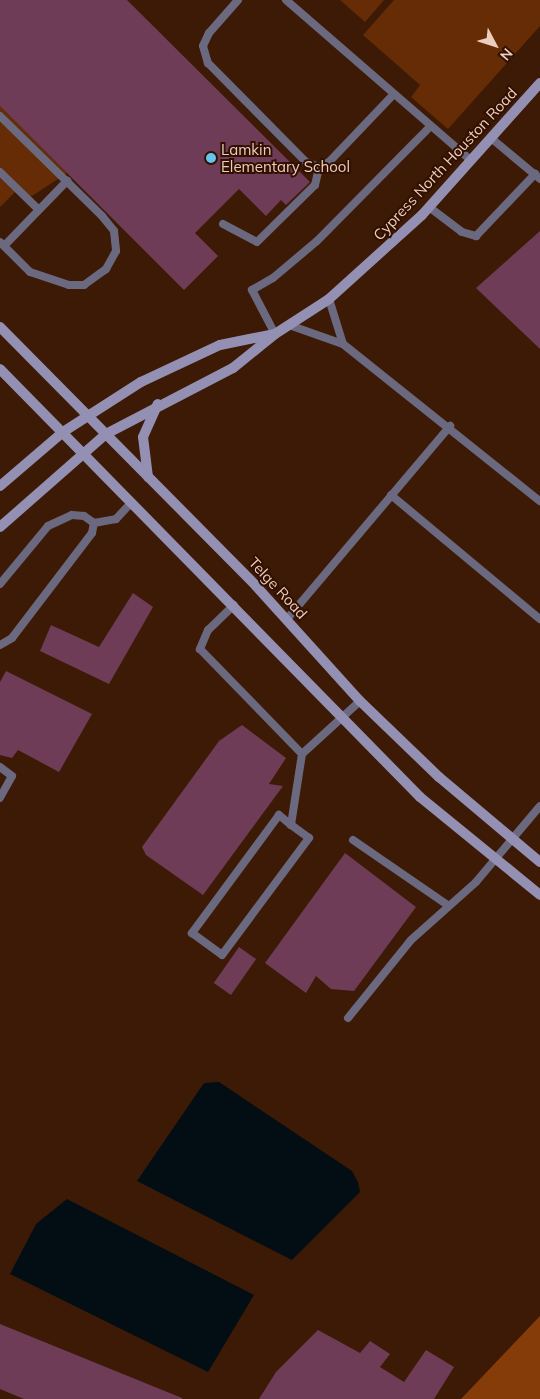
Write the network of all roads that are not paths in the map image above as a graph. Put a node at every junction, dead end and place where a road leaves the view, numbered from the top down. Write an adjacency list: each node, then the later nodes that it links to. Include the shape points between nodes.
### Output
1 (238, 0): 9 (lane, via 209,33 203,46 208,63 306,162)
2 (286, 0): 4 (lane)
3 (540, 83): 7 (main road, Cypress North Houston Road)
4 (394, 94): 6 (lane); 9 (lane, via 329,162)
5 (0, 116): 12 (lane)
6 (430, 127): 8 (lane); 20 (lane, via 317,242 273,278 252,290)
7 (491, 138): 8 (main road, Cypress North Houston Road); 11 (lane)
8 (471, 160): 13 (main road, Cypress North Houston Road)
9 (319, 167): 15 (lane, via 315,185 257,242)
10 (0, 172): 14 (lane)
11 (538, 176): 13 (lane, via 476,236 462,232)
12 (67, 181): 14 (lane); 16 (lane, via 114,231 116,251 106,269 84,285 69,285 30,272)
13 (429, 207): 17 (main road, Cypress North Houston Road, via 375,261)
14 (39, 210): 16 (lane)
15 (223, 224)
16 (2, 244)
17 (329, 300): 18 (main road, Cypress North Houston Road); 21 (lane)
18 (289, 325): 20 (main road, Cypress North Houston Road); 21 (lane)
19 (0, 327): 24 (main road, Telge Road)
20 (275, 334): 23 (main road, Cypress North Houston Road, via 233,368); 24 (main road, Cypress North Houston Road, via 220,344 141,382)
21 (343, 344): 25 (lane)
22 (0, 369): 26 (main road)
23 (158, 404): 27 (main road, Cypress North Houston Road); 29 (main road, via 143,437)
24 (87, 414): 26 (main road, Cypress North Houston Road); 27 (main road, Telge Road)
25 (450, 426): 31 (lane); 32 (lane)
26 (62, 432): 28 (main road); 30 (main road, Cypress North Houston Road)
27 (106, 434): 28 (main road, Cypress North Houston Road); 29 (main road, Telge Road)
28 (83, 452): 33 (main road); 35 (main road, Cypress North Houston Road)
29 (148, 477): 38 (main road, Telge Road)
30 (0, 486)
31 (391, 495): 38 (lane); 39 (lane)
32 (540, 501)
33 (132, 502): 34 (lane, via 116,519); 37 (main road)
34 (94, 523): 36 (lane, via 84,516 72,515 48,526); 40 (lane, via 92,533 12,638)
35 (0, 527)
36 (2, 579)
37 (234, 605): 42 (main road); 43 (lane, via 208,630 200,649)
38 (287, 619): 41 (main road, Telge Road)
39 (540, 619)
40 (0, 645)
41 (360, 701): 42 (lane); 48 (main road, Telge Road)
42 (340, 719): 43 (lane); 50 (main road, via 420,797)
43 (302, 754): 47 (lane)
44 (0, 767): 45 (lane, via 12,776)
45 (0, 798)
46 (540, 806): 48 (lane)
47 (291, 824): 47 (lane, via 309,838 222,954 192,933 279,815)
48 (510, 838): 50 (lane); 51 (main road, Telge Road)
49 (353, 840): 53 (lane)
50 (494, 859): 52 (main road); 53 (lane)
51 (540, 862)
52 (540, 895)
53 (449, 906): 54 (lane, via 411,940)
54 (348, 1018)

